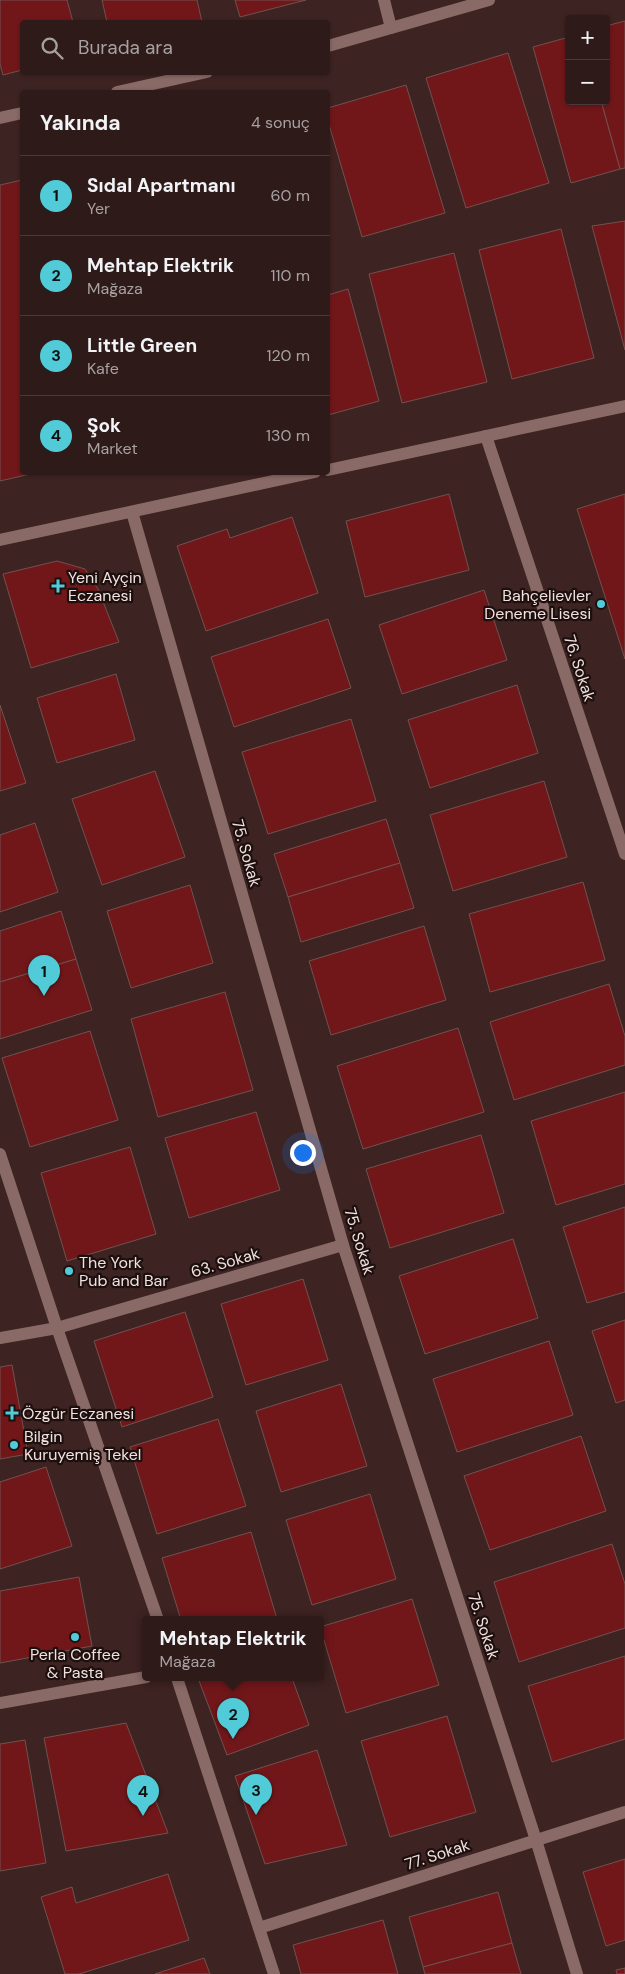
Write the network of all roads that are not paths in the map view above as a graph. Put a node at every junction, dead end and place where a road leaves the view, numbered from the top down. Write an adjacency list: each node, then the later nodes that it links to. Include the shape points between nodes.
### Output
1 (384, 0): 3 (street)
2 (489, 0): 3 (street)
3 (391, 28): 4 (street)
4 (330, 45)
5 (194, 75): 6 (street)
6 (126, 90)
7 (20, 113): 8 (street)
8 (0, 118)
9 (625, 406): 10 (street)
10 (486, 436): 11 (street); 15 (street, 76. Sokak)
11 (330, 470)
12 (301, 475): 13 (street)
13 (132, 512): 14 (street); 17 (street, 75. Sokak)
14 (0, 540)
15 (625, 854)
16 (0, 1154): 18 (street)
17 (343, 1244): 18 (street, 63. Sokak); 25 (street, 75. Sokak)
18 (56, 1328): 19 (street, 63. Sokak); 20 (street)
19 (0, 1338)
20 (157, 1616)
21 (142, 1678): 23 (street)
22 (178, 1681): 26 (street)
23 (0, 1703)
24 (625, 1812): 25 (street, 77. Sokak)
25 (536, 1840): 26 (street, 77. Sokak); 28 (street, 75. Sokak)
26 (259, 1928): 27 (street)
27 (274, 1974)
28 (577, 1974)

